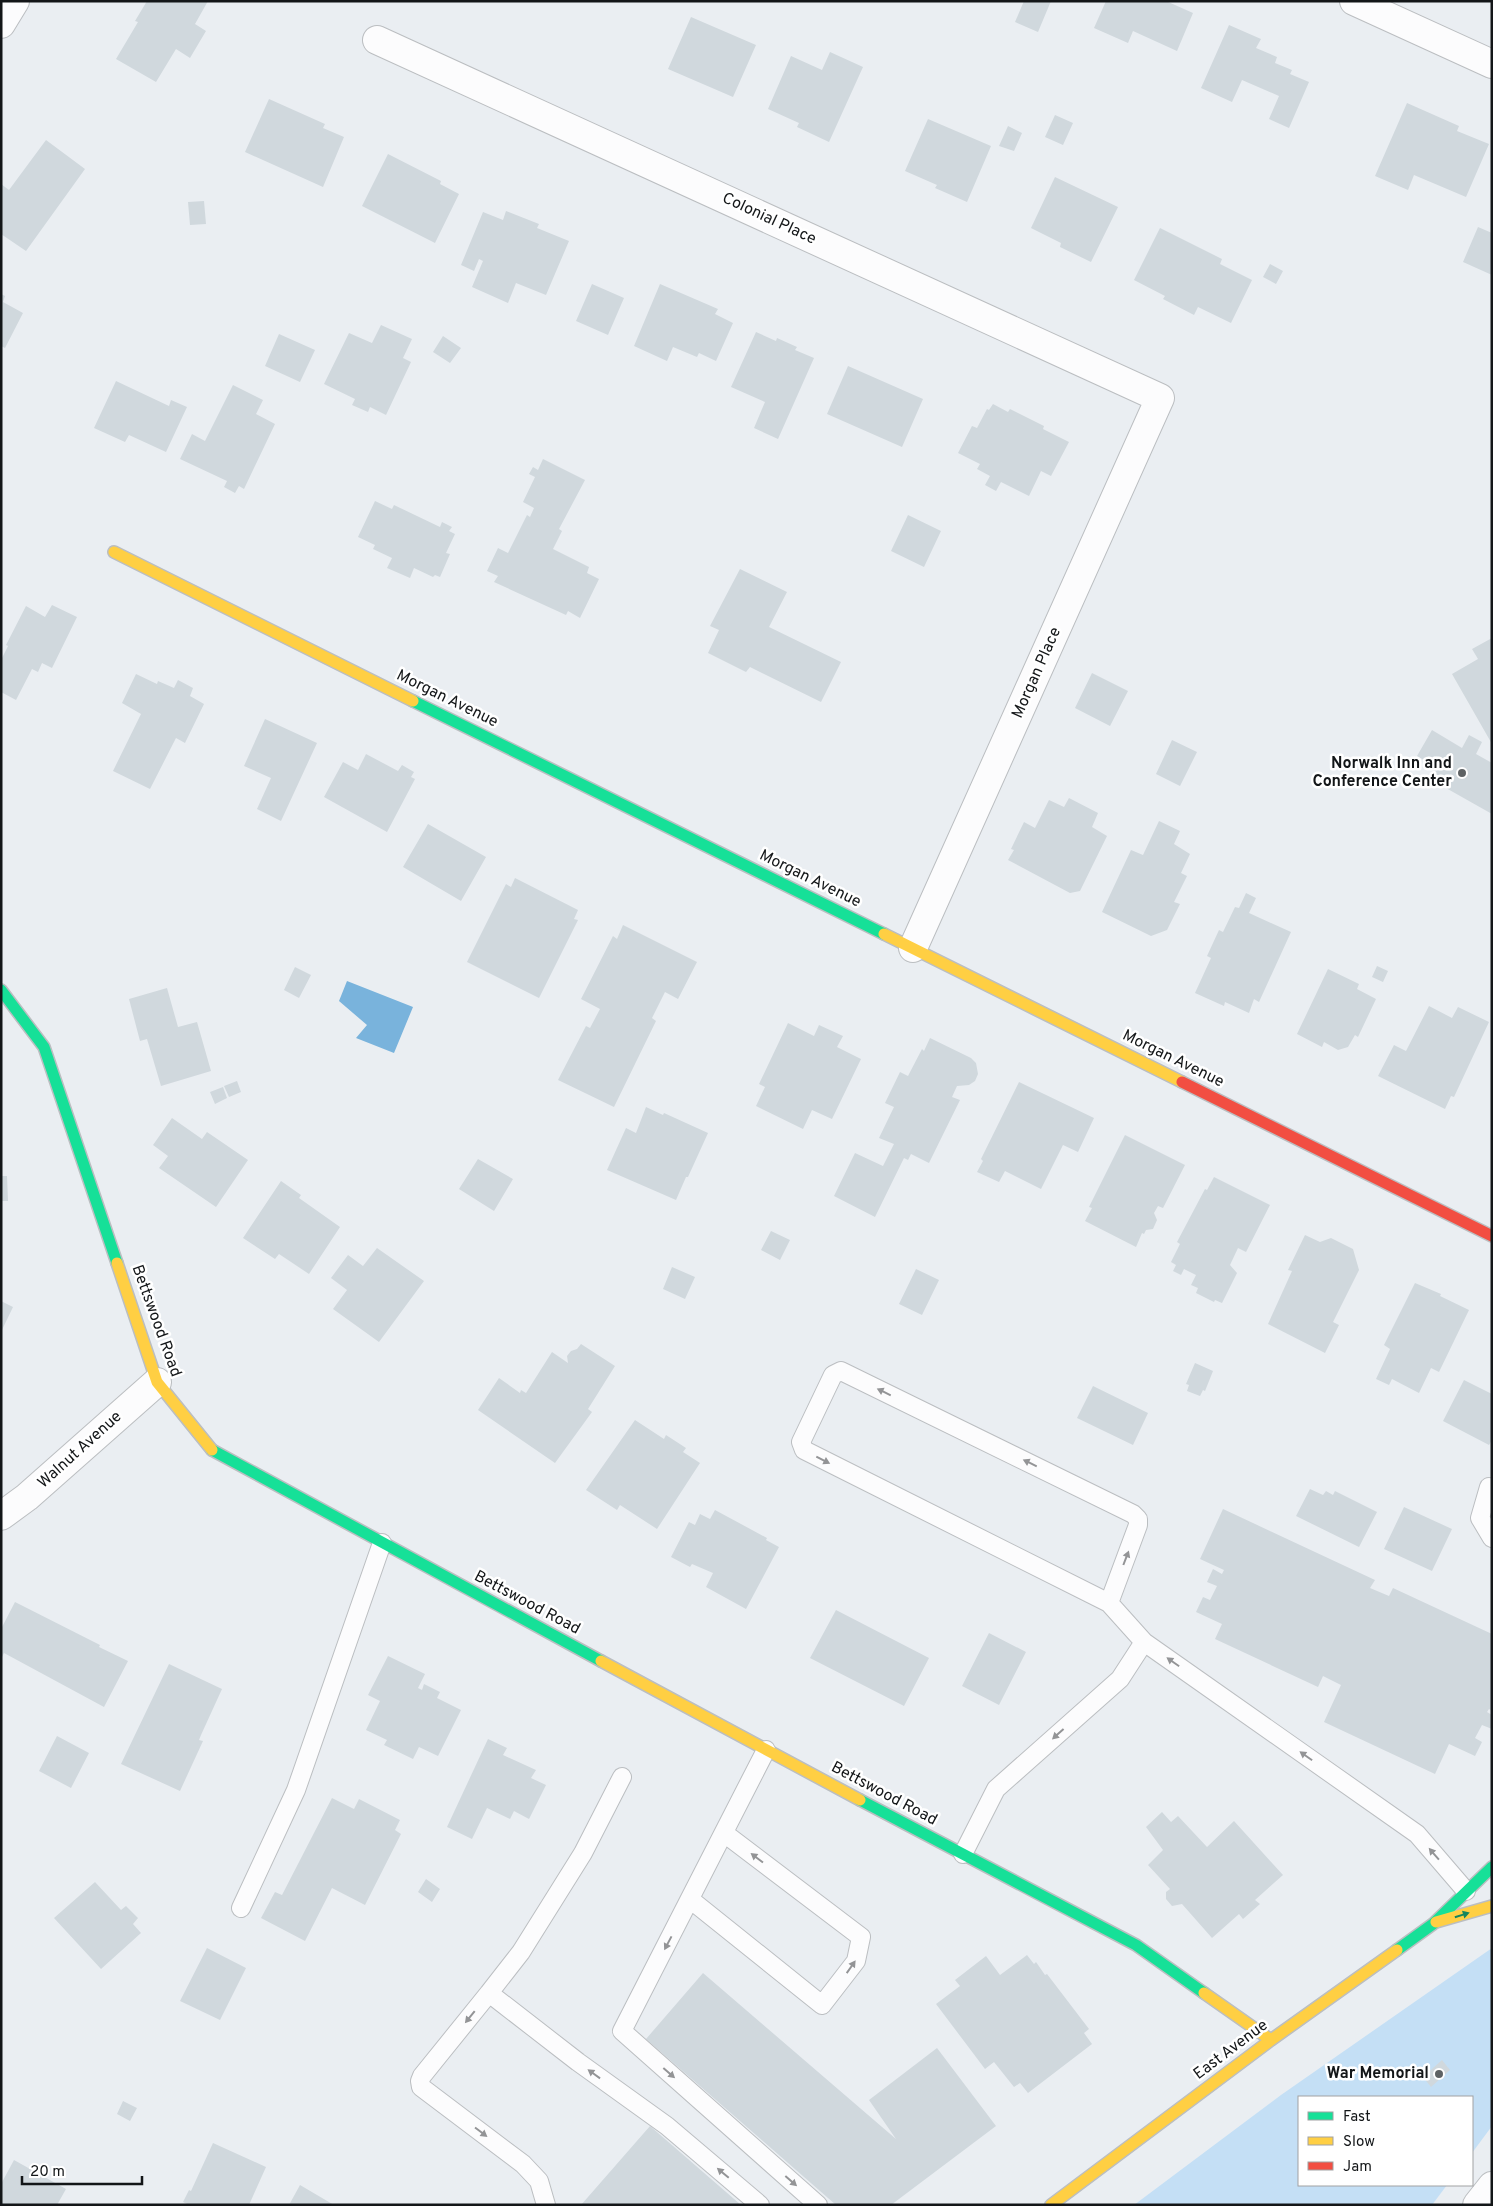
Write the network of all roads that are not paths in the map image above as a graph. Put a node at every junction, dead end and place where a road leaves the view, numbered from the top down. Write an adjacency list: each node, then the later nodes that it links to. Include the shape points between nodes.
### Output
1 (15, 1): 3 (street)
2 (1354, 1): 5 (street)
3 (1, 24)
4 (377, 40): 6 (street, Colonial Place)
5 (1492, 64)
6 (1160, 398): 8 (street, Morgan Place)
7 (114, 552): 8 (street, Morgan Avenue)
8 (913, 948): 10 (street, Morgan Avenue)
9 (1, 990): 11 (street, Bettswood Road, via 44,1047)
10 (1492, 1236)
11 (157, 1382): 13 (street, Walnut Avenue, via 27,1497); 15 (street, Bettswood Road, via 210,1449)
12 (1489, 1487): 14 (lane, via 1480,1518)
13 (1, 1516)
14 (1492, 1538)
15 (382, 1543): 18 (street, Bettswood Road); 26 (lane, via 296,1790)
16 (1109, 1604): 16 (lane, one-way to 16, via 1138,1525 1133,1514 836,1371 801,1442 804,1450); 17 (lane)
17 (1144, 1642): 21 (lane, one-way to 21, via 1120,1679 996,1790); 23 (lane, one-way to 17, via 1417,1834)
18 (766, 1750): 20 (lane); 21 (street, Bettswood Road)
19 (622, 1776): 28 (lane, via 583,1852 521,1952)
20 (724, 1833): 24 (lane); 24 (lane, one-way to 20, via 822,2005 856,1961 861,1937)
21 (963, 1854): 29 (street, Bettswood Road, via 1136,1945)
22 (1492, 1866): 23 (street, East Avenue)
23 (1466, 1891): 27 (street, East Avenue)
24 (691, 1900): 33 (lane, one-way to 33, via 622,2031)
25 (1492, 1906): 27 (street, East Avenue, one-way to 25)
26 (241, 1908)
27 (1432, 1924): 29 (street, East Avenue)
28 (489, 1994): 31 (lane, one-way to 31, via 422,2076 421,2086 523,2164 539,2181); 32 (lane, one-way to 28, via 667,2126)
29 (1271, 2040): 34 (street, East Avenue)
30 (1492, 2186): 35 (street)
31 (546, 2205)
32 (760, 2205)
33 (818, 2205)
34 (1051, 2205)
35 (1477, 2205)

